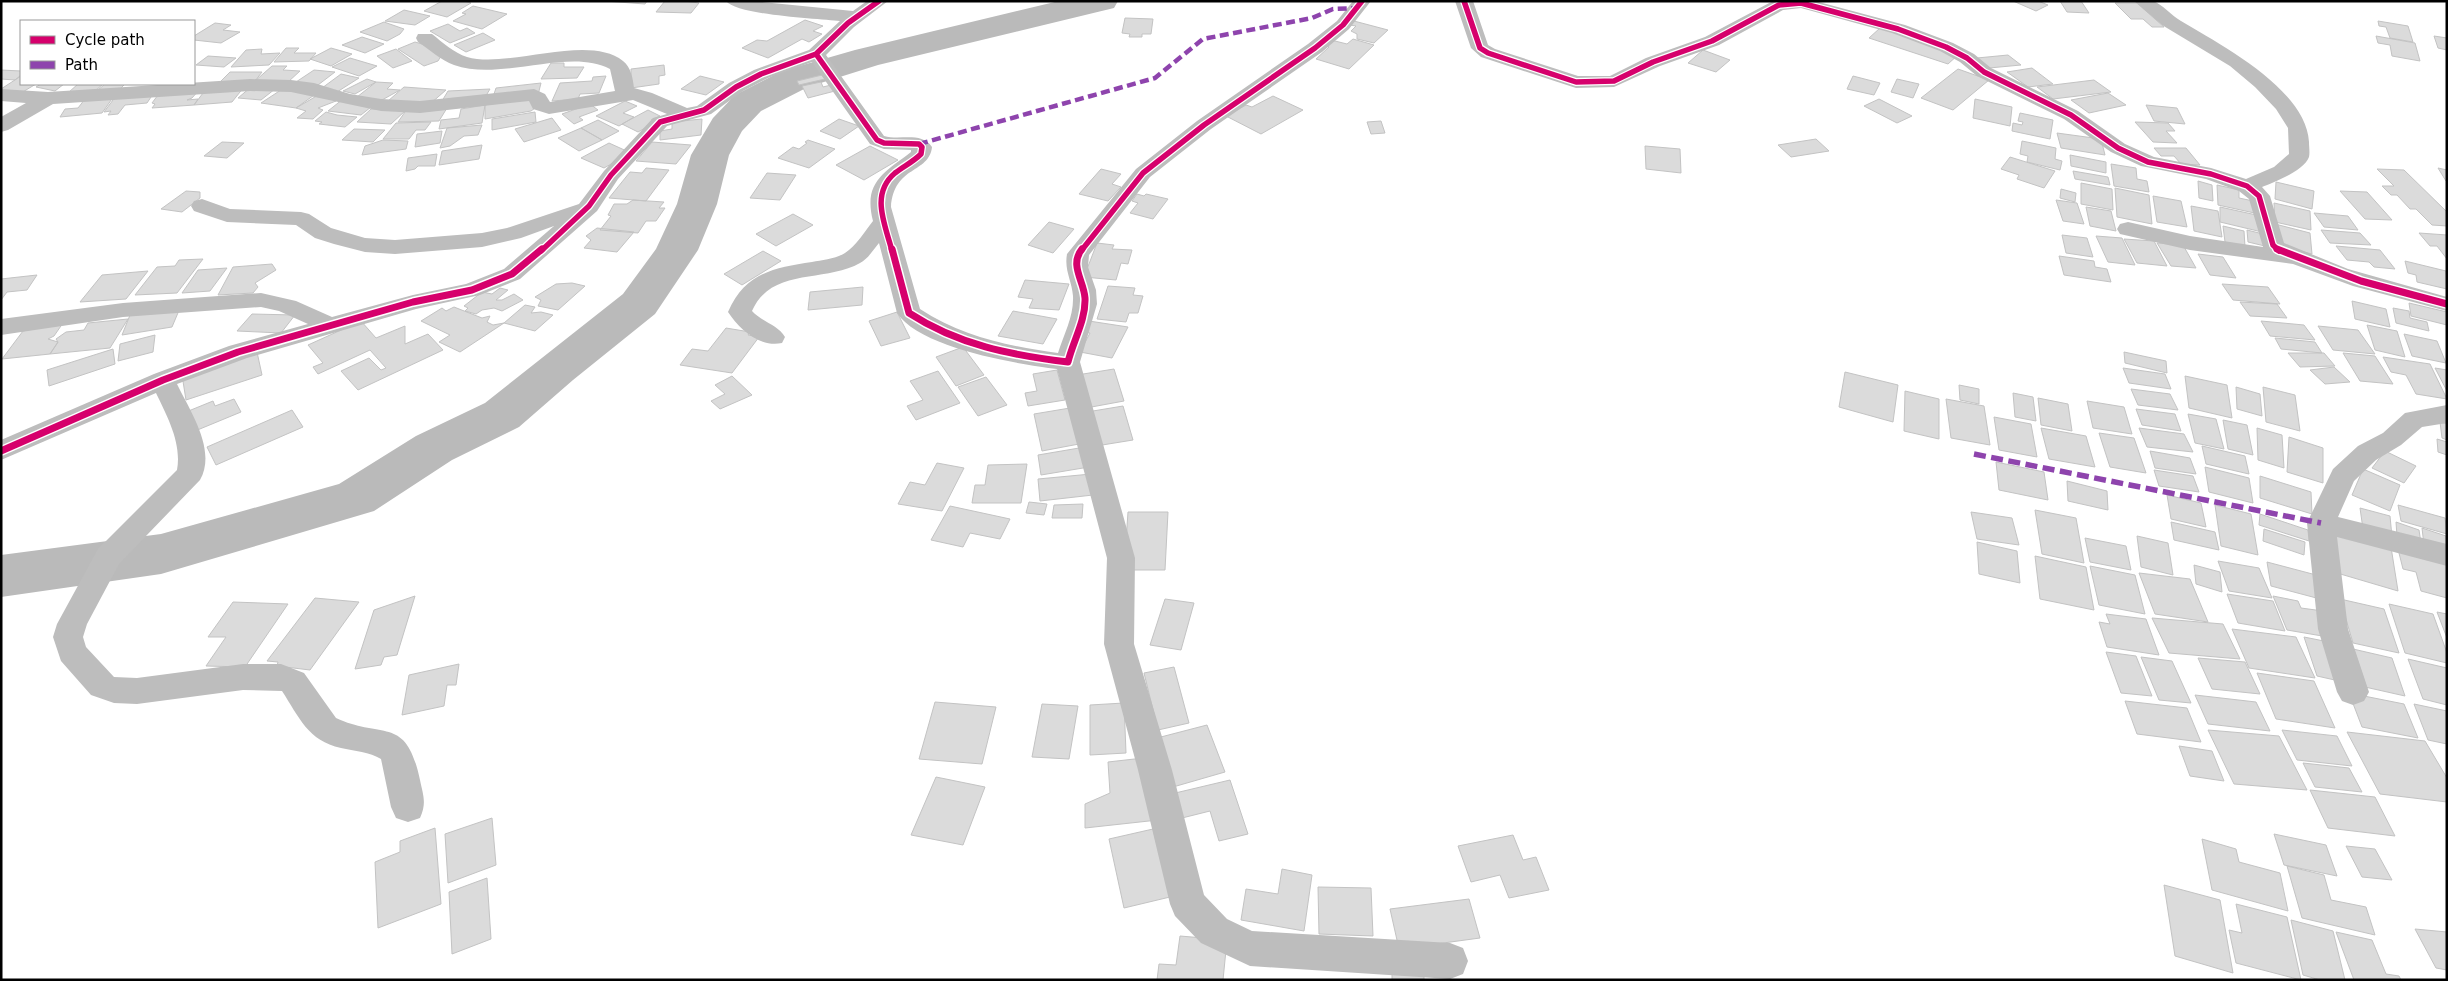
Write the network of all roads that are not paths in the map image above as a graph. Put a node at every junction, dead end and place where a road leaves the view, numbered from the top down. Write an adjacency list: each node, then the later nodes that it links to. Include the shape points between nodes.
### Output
1 (735, 1): 6 (street, via 753,7)
2 (879, 1): 6 (street)
3 (1362, 1): 24 (street, via 1343,25 1316,48 1204,125 1133,184 1078,254 1075,266 1085,295 1084,309)
4 (1464, 1): 14 (street, via 1477,42 1484,51 1576,82 1596,83 1614,81 1653,62 1712,41 1778,5 1801,3 1953,49 1984,72 2071,116 2118,148 2148,162 2211,174)
5 (2143, 1): 14 (street, via 2168,21 2237,62 2284,106 2298,128 2299,156 2281,171)
6 (856, 17): 8 (street)
7 (425, 38): 9 (street, via 466,63 486,65 581,56 605,58 622,72)
8 (817, 56): 12 (street, via 761,74 736,87 713,105); 17 (street, via 877,140 919,144 922,147 917,158 889,177 880,195)
9 (625, 94): 11 (street, via 549,108 540,105 534,95 420,107 381,105 314,89 258,85); 12 (street, via 645,97)
10 (1, 95): 11 (street)
11 (48, 98): 13 (street)
12 (688, 116): 16 (street, via 660,122 611,175)
13 (1, 126)
14 (2247, 186): 19 (street, via 2259,196 2273,245)
15 (202, 206): 16 (street, via 227,215 301,219 342,240 395,246 482,240 513,233)
16 (589, 206): 21 (street, via 512,274 472,290 413,302)
17 (884, 222): 23 (street, via 852,259 776,277 763,282 753,292 742,304 740,312 750,324); 24 (street, via 909,313 976,348)
18 (2128, 230): 19 (street)
19 (2300, 260): 20 (street, via 2410,296)
20 (2447, 304)
21 (330, 326): 22 (street, via 289,305 261,300 123,310); 25 (street, via 238,352)
22 (1, 327)
23 (773, 336)
24 (1068, 362): 32 (street, via 1121,558 1119,644 1188,904 1214,930 1250,948)
25 (162, 380): 27 (street); 31 (street, via 192,449 192,468 104,565 72,624 68,637 72,652 102,686 137,691 243,677 281,677 293,682 324,728 393,748 399,760)
26 (2447, 414): 28 (street, via 2414,419 2392,439 2367,453 2343,476)
27 (1, 451)
28 (2321, 523): 29 (street); 30 (street, via 2333,629)
29 (2447, 555)
30 (2353, 692)
31 (408, 808)
32 (1450, 961)

